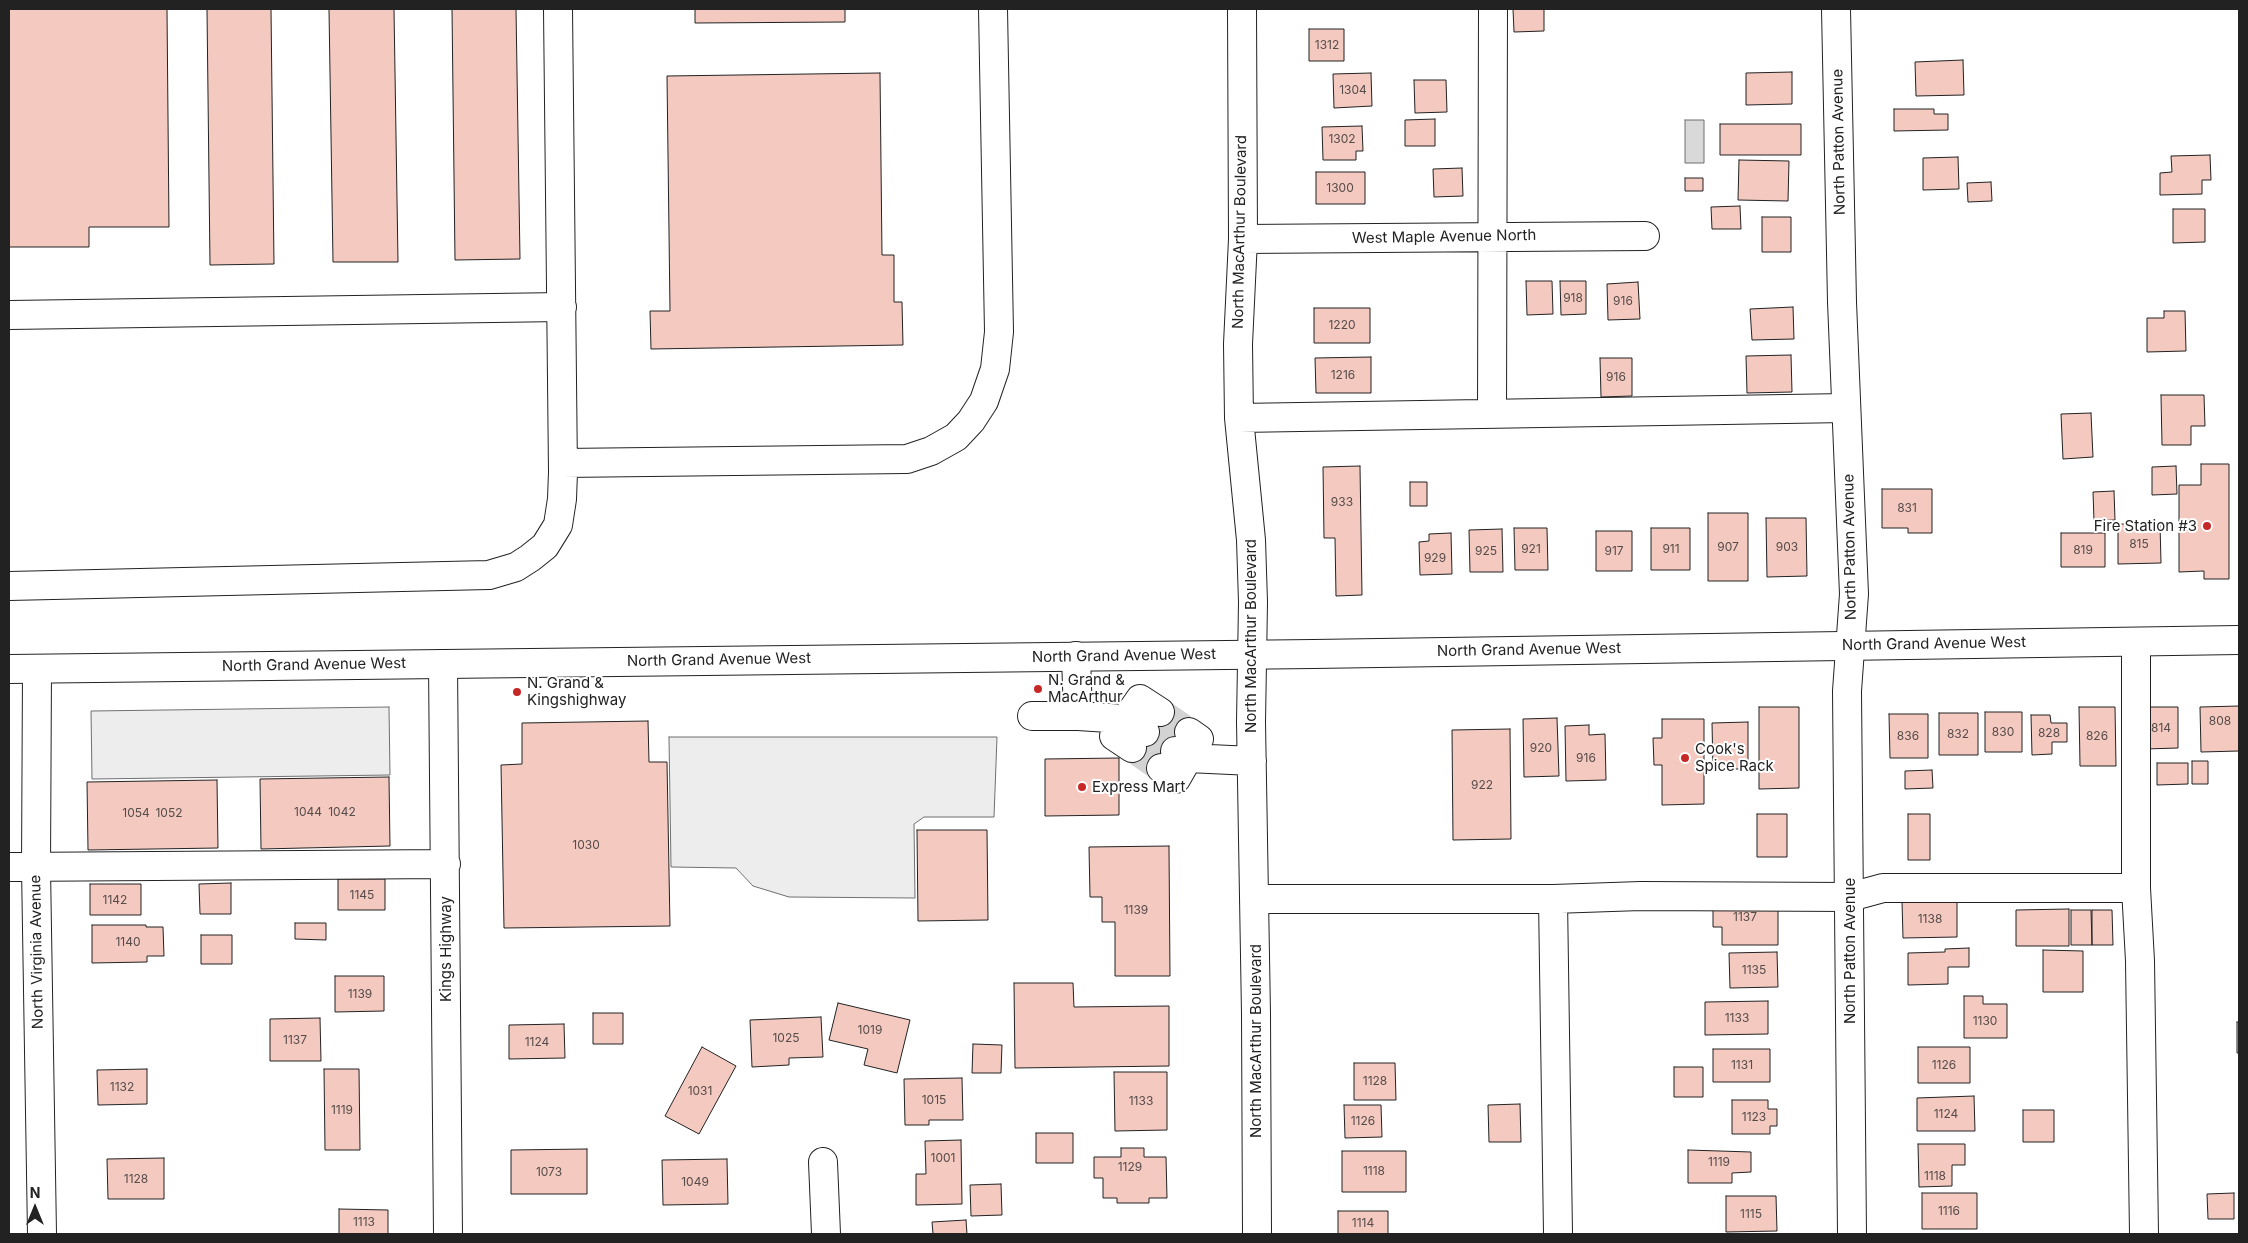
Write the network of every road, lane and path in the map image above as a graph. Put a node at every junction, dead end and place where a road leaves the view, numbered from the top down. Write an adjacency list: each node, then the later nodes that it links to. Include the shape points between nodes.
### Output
1 (558, 9): 9 (street)
2 (993, 9): 14 (street, via 999,332 995,369 984,400 956,437 908,459)
3 (1242, 9): 8 (street, North MacArthur Boulevard)
4 (1493, 9): 6 (street)
5 (1836, 9): 11 (street, North Patton Avenue)
6 (1492, 236): 7 (street, West Maple Avenue North); 8 (street, West Maple Avenue North); 12 (street)
7 (1645, 236)
8 (1242, 239): 13 (street, North MacArthur Boulevard, via 1238,344)
9 (562, 307): 10 (street); 14 (street)
10 (9, 314)
11 (1846, 408): 12 (street); 18 (street, North Patton Avenue, via 1854,594)
12 (1492, 413): 13 (street)
13 (1240, 418): 19 (street, North MacArthur Boulevard, via 1251,540)
14 (563, 462): 15 (street, via 558,526 545,546 516,567 489,575)
15 (9, 586)
16 (2239, 640): 17 (street, North Grand Avenue West)
17 (2136, 642): 18 (street, North Grand Avenue West); 32 (street)
18 (1851, 646): 19 (street, North Grand Avenue West); 33 (street, North Patton Avenue, via 1847,691)
19 (1252, 655): 20 (street, North Grand Avenue West); 28 (street, North MacArthur Boulevard)
20 (1076, 656): 21 (street, North Grand Avenue West); 25 (street)
21 (443, 664): 23 (street, North Grand Avenue West); 29 (street, Kings Highway)
22 (9, 669): 23 (street, North Grand Avenue West)
23 (37, 669): 31 (street, North Virginia Avenue)
24 (1032, 716): 25 (street)
25 (1078, 716): 26 (street)
26 (1140, 728)
27 (1178, 752): 28 (street)
28 (1252, 761): 34 (street, North MacArthur Boulevard)
29 (446, 864): 31 (street); 38 (street, Kings Highway)
30 (9, 867): 31 (street)
31 (36, 868): 37 (street, North Virginia Avenue)
32 (2136, 888): 33 (street, via 1883,888); 43 (street)
33 (1850, 898): 35 (street, via 1641,896); 42 (street, North Patton Avenue)
34 (1254, 899): 35 (street); 40 (street, North MacArthur Boulevard)
35 (1554, 899): 41 (street)
36 (823, 1162): 39 (street)
37 (42, 1234)
38 (448, 1234)
39 (826, 1234)
40 (1257, 1234)
41 (1558, 1234)
42 (1852, 1234)
43 (2144, 1234)

